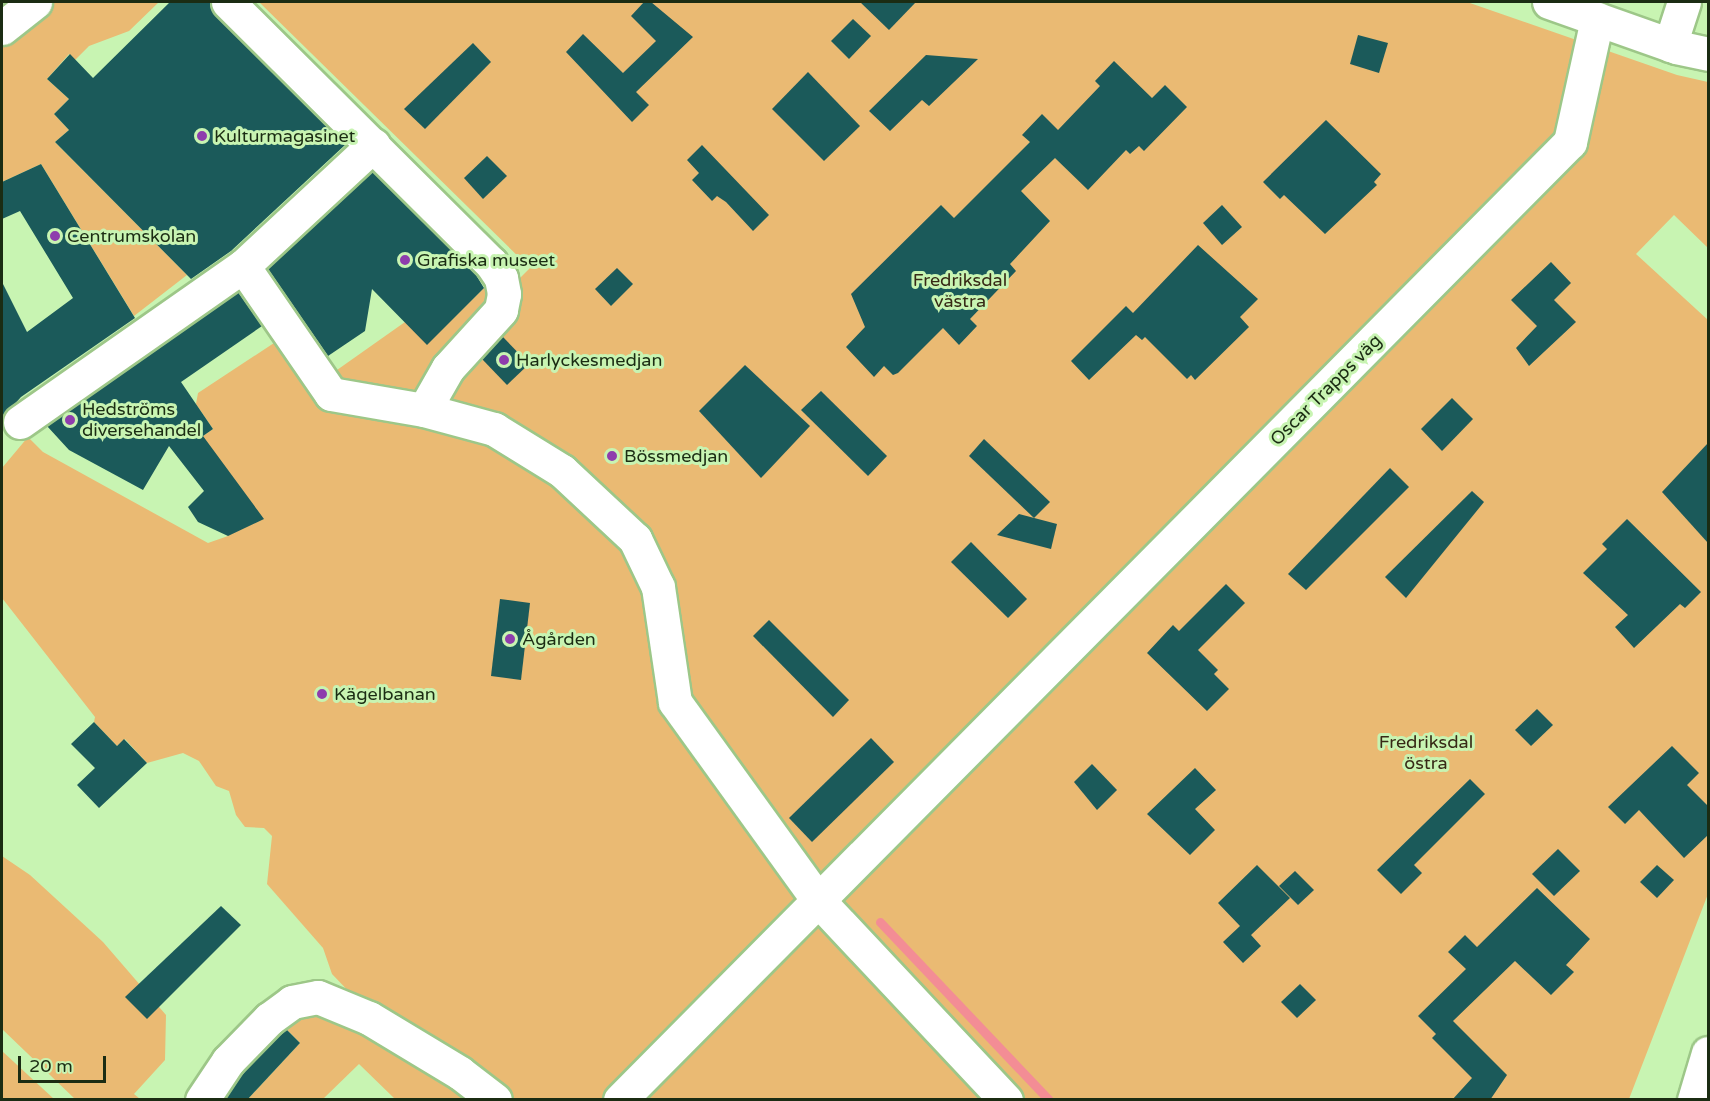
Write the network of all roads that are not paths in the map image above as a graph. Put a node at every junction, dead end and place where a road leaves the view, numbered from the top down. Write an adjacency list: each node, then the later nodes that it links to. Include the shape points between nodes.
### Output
1 (35, 2): 6 (street)
2 (228, 2): 9 (street)
3 (1549, 2): 5 (street)
4 (1684, 2): 7 (street)
5 (1603, 14): 7 (street); 13 (street, Oscar Trapps väg, via 1570,142 993,727)
6 (2, 27)
7 (1670, 45): 8 (street)
8 (1708, 54)
9 (373, 146): 10 (street); 11 (street, via 491,263 503,286 501,310 448,368)
10 (243, 266): 11 (street, via 331,394); 12 (street)
11 (424, 410): 13 (street, via 494,429 562,471 635,539 658,587 675,702)
12 (20, 422)
13 (817, 899): 17 (street, Oscar Trapps väg); 18 (street)
14 (1708, 1053): 19 (street)
15 (202, 1100): 16 (street, via 228,1061 269,1019 292,1002 318,997 369,1018 460,1073)
16 (495, 1100)
17 (620, 1100)
18 (1006, 1100)
19 (1694, 1100)

